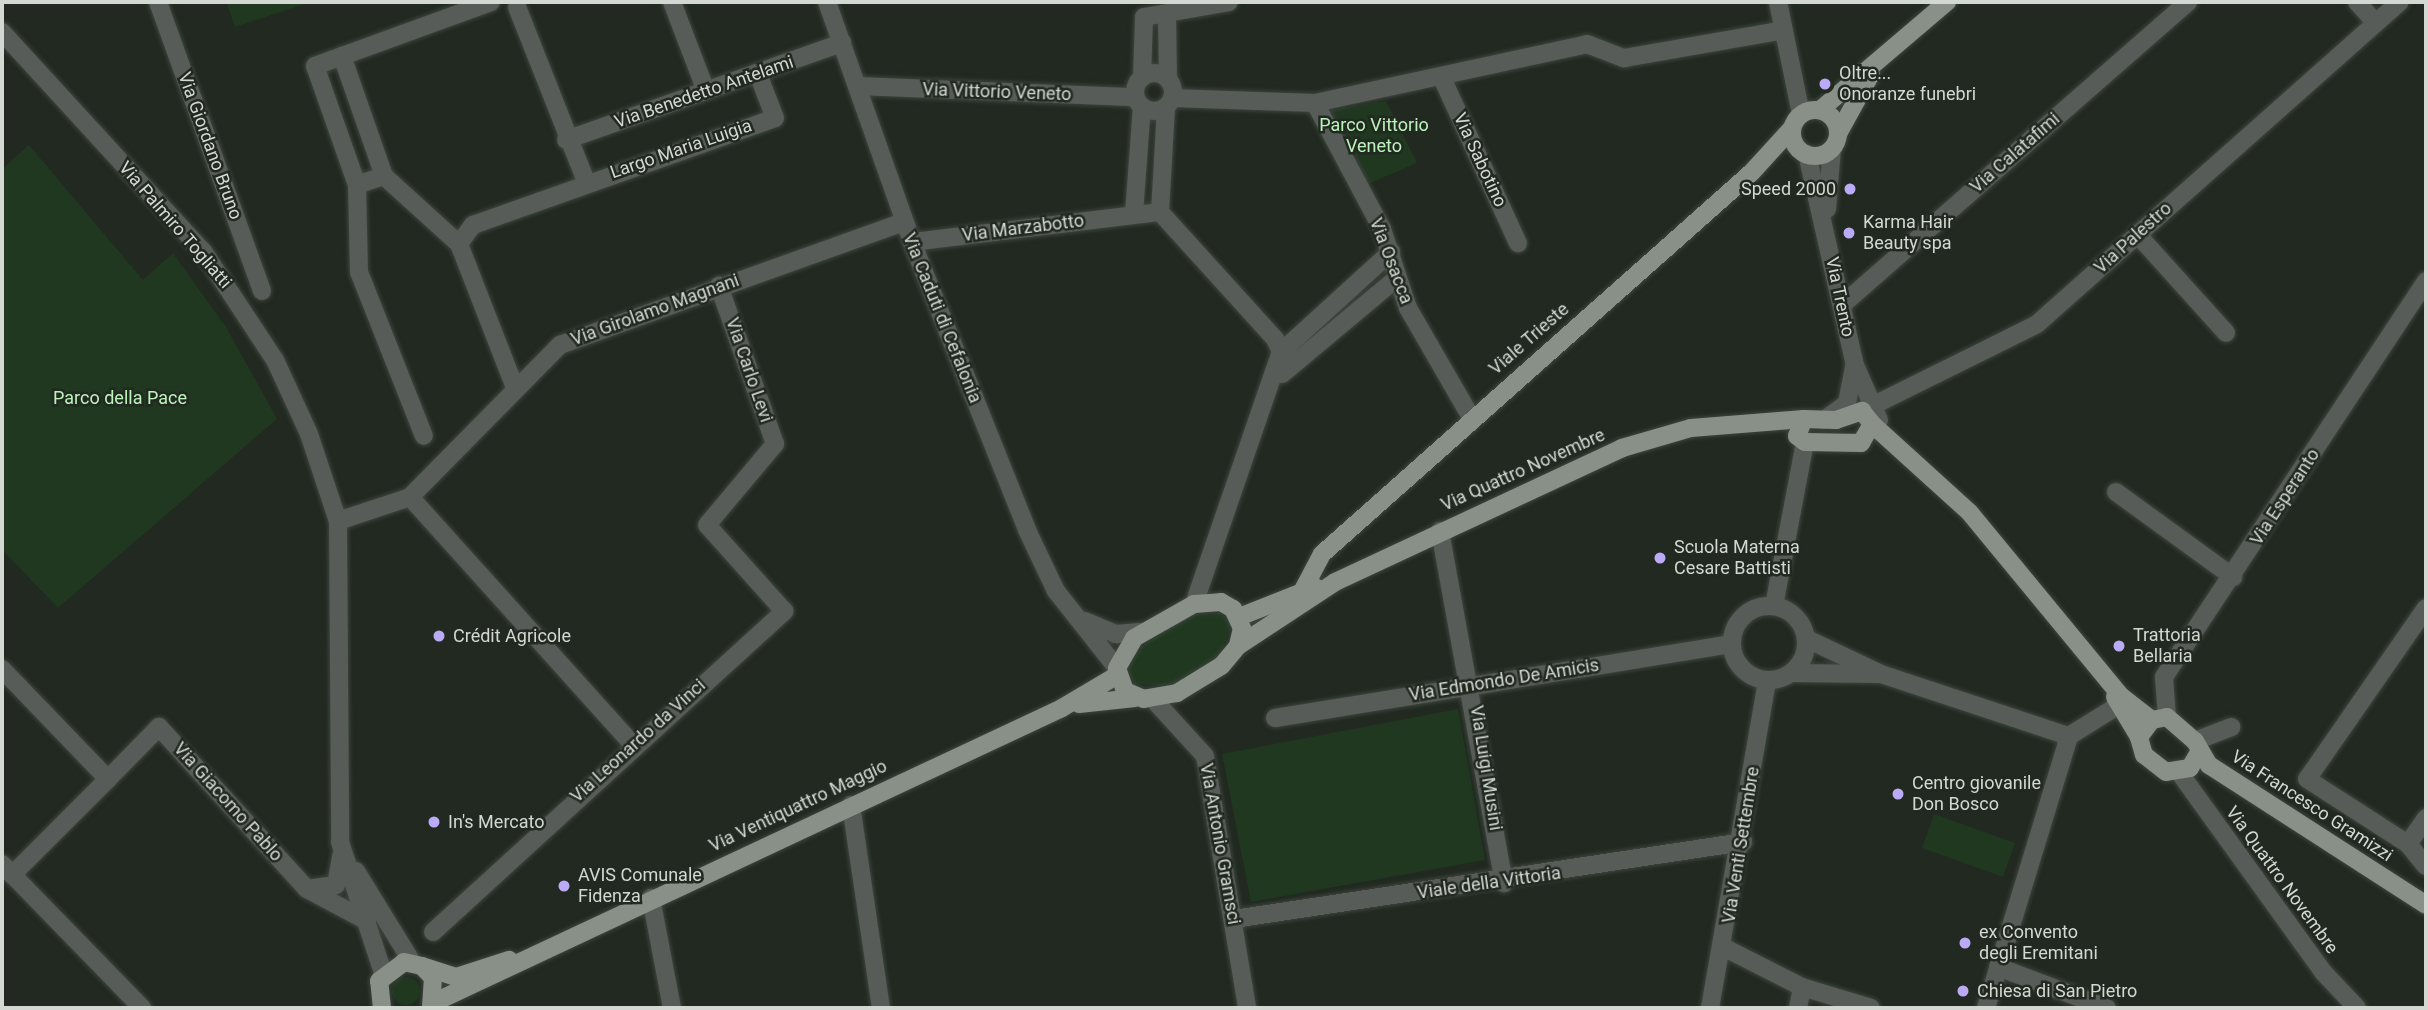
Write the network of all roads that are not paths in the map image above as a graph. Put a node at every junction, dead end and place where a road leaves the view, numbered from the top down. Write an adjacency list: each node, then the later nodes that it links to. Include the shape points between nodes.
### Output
1 (158, 2): 48 (street, Via Giordano Bruno)
2 (491, 2): 17 (street)
3 (672, 2): 24 (street)
4 (827, 2): 16 (street, Via Caduti di Cefalonia)
5 (1229, 2): 12 (street)
6 (1778, 2): 14 (street)
7 (1947, 2): 18 (main road)
8 (2188, 2): 49 (street, Via Calatafimi)
9 (2357, 2): 13 (street)
10 (2400, 2): 13 (street, Via Palestro)
11 (517, 7): 30 (street, Largo Maria Luigia)
12 (1167, 16): 20 (street, via 1144,18); 22 (street)
13 (2376, 23): 40 (street, Via Palestro)
14 (1784, 30): 21 (street, via 1624,58 1587,44 1518,62 1496,60); 29 (street)
15 (2, 32): 63 (street, Via Palmiro Togliatti, via 235,293 309,434)
16 (842, 43): 19 (street, Via Benedetto Antelami); 23 (street, Via Caduti di Cefalonia)
17 (342, 56): 33 (street); 35 (street, via 315,66)
18 (1876, 64): 28 (main road); 31 (main road)
19 (758, 74): 24 (street, Via Benedetto Antelami); 34 (street, Largo Maria Luigia, via 775,118)
20 (1142, 78): 22 (street); 25 (street)
21 (1442, 78): 27 (street); 42 (street, Via Sabotino)
22 (1168, 79): 26 (street)
23 (858, 86): 25 (street, Via Vittorio Veneto); 38 (street, Via Caduti di Cefalonia)
24 (706, 91): 30 (street, Via Benedetto Antelami)
25 (1139, 101): 26 (street, Via Vittorio Veneto); 37 (street)
26 (1169, 103): 27 (street); 36 (street)
27 (1315, 103): 44 (street, Via Osacca)
28 (1820, 110): 29 (main road); 31 (main road, via 1833,119)
29 (1797, 121): 32 (main road, via 1796,145); 55 (main road, Viale Trieste, via 1752,172)
30 (566, 140): 34 (street, Largo Maria Luigia)
31 (1835, 141): 32 (main road); 39 (street, Via Trento)
32 (1807, 154): 39 (street, Via Trento)
33 (384, 176): 35 (street); 43 (street)
34 (586, 181): 43 (street, via 473,225)
35 (357, 185): 58 (street, via 359,272)
36 (1160, 212): 37 (street, Via Marzabotto); 51 (street)
37 (1134, 214): 41 (street, Via Marzabotto)
38 (904, 222): 41 (street, Via Caduti di Cefalonia); 47 (street, Via Girolamo Magnani)
39 (1827, 230): 49 (street, Via Trento)
40 (2137, 234): 50 (street); 54 (street, Via Palestro, via 2037,324)
41 (912, 242): 73 (street, Via Caduti di Cefalonia, via 1027,530 1056,591)
42 (1518, 243)
43 (459, 244): 53 (street)
44 (1391, 251): 45 (street, Via Osacca); 51 (street)
45 (1397, 278): 51 (street); 55 (street, Via Osacca)
46 (2426, 281): 65 (street, Via Esperanto)
47 (719, 286): 53 (street, Via Girolamo Magnani, via 582,333 560,345); 71 (street, Via Carlo Levi, via 775,444 768,458 707,525)
48 (262, 291)
49 (1842, 305): 52 (street, Via Trento)
50 (2225, 333)
51 (1284, 359): 68 (street, via 1263,395)
52 (1855, 365): 54 (street, Via Trento); 56 (street, Via Trento, via 1847,403)
53 (515, 388): 62 (street, Via Girolamo Magnani)
54 (1869, 415): 56 (main road, Via Quattro Novembre); 59 (main road); 60 (main road, Via Quattro Novembre)
55 (1471, 417): 67 (main road, Viale Trieste, via 1321,554)
56 (1824, 420): 57 (main road, Via Quattro Novembre)
57 (1802, 432): 59 (main road, Via Quattro Novembre); 64 (main road, Via Quattro Novembre, via 1738,423 1691,428 1622,448); 69 (street)
58 (424, 436)
59 (1861, 443): 60 (main road, Via Quattro Novembre)
60 (1920, 466): 85 (main road, Via Quattro Novembre, via 1987,532)
61 (2116, 492): 65 (street)
62 (410, 497): 63 (street, Via Girolamo Magnani); 92 (street)
63 (338, 522): 99 (street, Via Palmiro Togliatti)
64 (1440, 531): 66 (main road, Via Quattro Novembre); 83 (street, Via Luigi Musini)
65 (2232, 577): 88 (street, Via Esperanto, via 2164,677)
66 (1335, 582): 67 (main road, Via Quattro Novembre); 77 (main road, Via Quattro Novembre)
67 (1303, 590): 72 (main road, Via Quattro Novembre)
68 (1194, 604): 72 (main road, via 1220,602); 74 (main road, Via Ventiquattro Maggio)
69 (1774, 606): 75 (street, via 1799,620); 76 (street, via 1748,613)
70 (2426, 608): 98 (street, via 2307,779)
71 (785, 611): 92 (street, Via Leonardo da Vinci)
72 (1239, 617): 77 (main road)
73 (1085, 621): 74 (street, Via Caduti di Cefalonia, via 1116,634); 79 (street, Via Caduti di Cefalonia)
74 (1140, 632): 79 (main road, Via Ventiquattro Maggio)
75 (1807, 639): 80 (street); 81 (street)
76 (1732, 644): 82 (street, via 1742,669); 83 (street, Via Edmondo De Amicis)
77 (1238, 646): 84 (main road, Via Ventiquattro Maggio, via 1197,683)
78 (2, 669): 94 (street)
79 (1116, 672): 84 (main road); 86 (main road, Via Ventiquattro Maggio)
80 (1792, 673): 81 (street); 82 (street)
81 (1881, 674): 90 (street)
82 (1767, 680): 97 (street, Via Venti Settembre)
83 (1472, 684): 87 (street, Via Edmondo De Amicis); 102 (street, Via Luigi Musini)
84 (1144, 699): 86 (main road, Via Ventiquattro Maggio); 106 (street, Via Antonio Gramsci, via 1205,756)
85 (2125, 704): 88 (main road, Via Quattro Novembre); 90 (street); 91 (main road, Via Quattro Novembre)
86 (1062, 708): 95 (main road, Via Ventiquattro Maggio)
87 (1275, 718)
88 (2159, 718): 91 (main road); 93 (main road, Via Quattro Novembre)
89 (2231, 727): 93 (street)
90 (2069, 736): 112 (street)
91 (2139, 737): 93 (main road, Via Quattro Novembre, via 2144,755 2166,772)
92 (633, 745): 108 (street, Via Leonardo da Vinci)
93 (2194, 760): 105 (main road, Via Francesco Gramizzi); 126 (street, Via Quattro Novembre, via 2324,974)
94 (108, 779): 101 (street); 103 (street, Via Giacomo Pablo, via 159,727)
95 (851, 805): 104 (main road, Via Ventiquattro Maggio); 119 (street)
96 (2426, 818): 98 (street)
97 (1743, 842): 102 (street, Viale della Vittoria); 110 (street, Via Venti Settembre)
98 (2408, 844): 100 (street)
99 (344, 850): 103 (street, via 336,885); 107 (street, Via Palmiro Togliatti); 111 (street)
100 (2426, 866)
101 (7, 870): 117 (street)
102 (1504, 883): 106 (street, Viale della Vittoria)
103 (307, 889): 107 (street, Via Giacomo Pablo)
104 (651, 898): 109 (main road, Via Ventiquattro Maggio); 118 (street)
105 (2426, 905)
106 (1234, 919): 120 (street, Via Antonio Gramsci)
107 (367, 921): 113 (street, Via Palmiro Togliatti)
108 (433, 932)
109 (552, 946): 111 (main road, Via Ventiquattro Maggio, via 456,977); 116 (main road, Via Ventiquattro Maggio)
110 (1723, 947): 114 (street); 121 (street, Via Venti Settembre)
111 (417, 964): 113 (main road); 116 (main road, Via Ventiquattro Maggio, via 433,978)
112 (1998, 967): 124 (street); 125 (street)
113 (383, 973): 115 (main road)
114 (1802, 986): 122 (street); 123 (street)
115 (375, 1004)
116 (433, 1005)
117 (142, 1008)
118 (672, 1008)
119 (881, 1008)
120 (1247, 1008)
121 (1710, 1008)
122 (1798, 1008)
123 (1871, 1008)
124 (1986, 1008)
125 (2108, 1008)
126 (2357, 1008)

